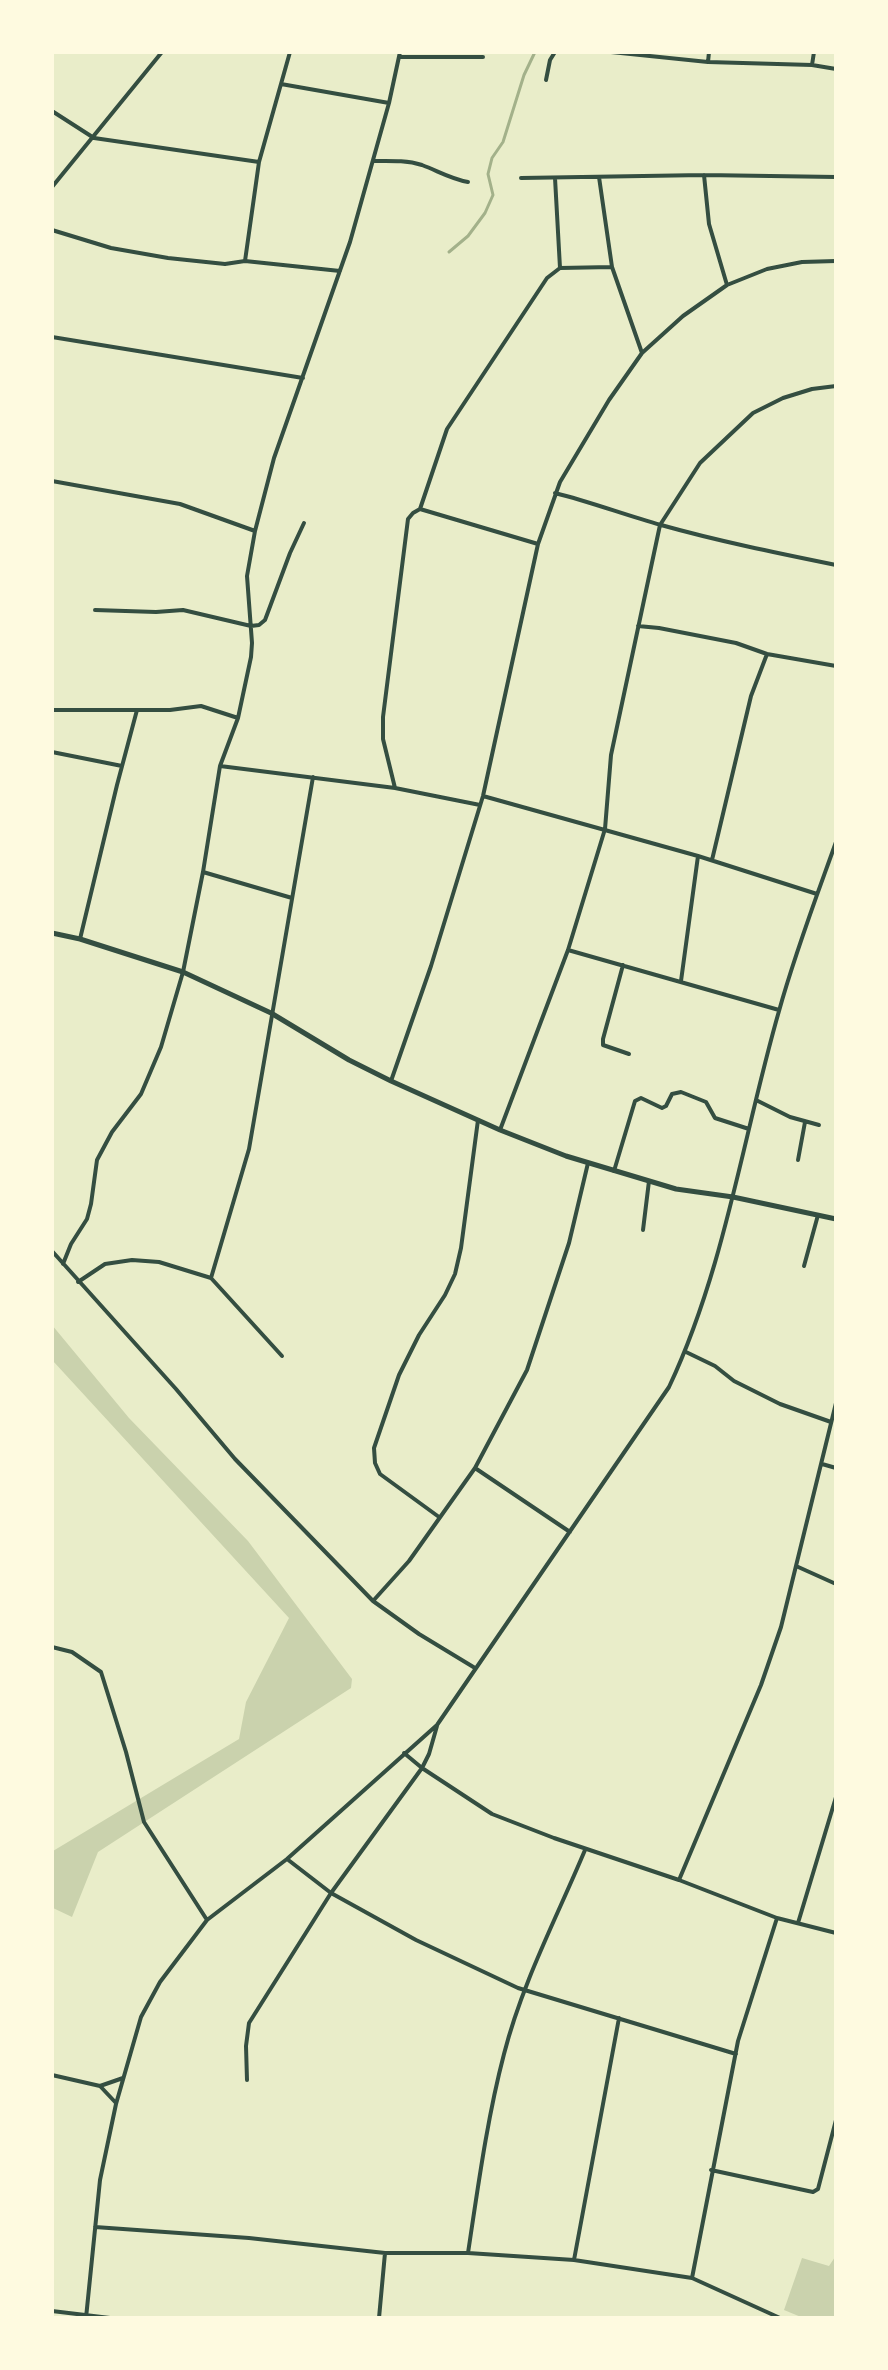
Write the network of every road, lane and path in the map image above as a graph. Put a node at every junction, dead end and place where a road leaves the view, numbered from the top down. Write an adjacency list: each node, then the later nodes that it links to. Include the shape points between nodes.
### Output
1 (155, 52): 7 (street)
2 (290, 52): 14 (street)
3 (555, 52): 13 (street)
4 (611, 52): 10 (street)
5 (709, 52): 10 (street)
6 (814, 52): 11 (street)
7 (161, 54): 17 (street)
8 (400, 55): 9 (street); 15 (street)
9 (483, 57)
10 (708, 62): 11 (street)
11 (812, 65): 12 (street)
12 (836, 69)
13 (546, 80)
14 (281, 84): 15 (street); 19 (street)
15 (389, 103): 18 (street)
16 (52, 111): 17 (street)
17 (94, 138): 19 (street); 26 (street)
18 (373, 161): 25 (street, via 422,165); 32 (street)
19 (259, 162): 28 (street)
20 (704, 175): 21 (street); 22 (street); 33 (street, via 709,224)
21 (599, 177): 24 (street); 30 (street)
22 (836, 177)
23 (521, 178): 24 (street)
24 (555, 178): 31 (street)
25 (468, 182)
26 (52, 187)
27 (52, 230): 28 (street, via 111,248 168,258 225,264)
28 (244, 261): 32 (street)
29 (836, 261): 33 (street, via 768,269)
30 (612, 267): 31 (street); 35 (street)
31 (560, 268): 40 (street, via 547,278 447,429)
32 (340, 271): 36 (street)
33 (727, 285): 35 (street, via 683,316)
34 (52, 337): 36 (street)
35 (642, 353): 39 (street, via 609,400)
36 (303, 378): 43 (street, via 274,458)
37 (836, 386): 42 (street, via 783,398 753,413 700,463)
38 (52, 481): 43 (street, via 180,504)
39 (555, 493): 42 (street); 44 (street)
40 (420, 509): 44 (street); 58 (street, via 412,513 406,526 383,717 383,740)
41 (304, 523): 47 (street, via 264,620 259,626)
42 (660, 525): 45 (street); 48 (street)
43 (255, 531): 47 (street, via 247,576)
44 (538, 544): 59 (street)
45 (836, 565)
46 (95, 610): 47 (street, via 183,610)
47 (251, 626): 53 (street, via 251,657)
48 (638, 626): 49 (street, via 736,643); 61 (street, via 611,754)
49 (767, 654): 50 (street); 64 (street, via 751,696)
50 (836, 666)
51 (52, 710): 52 (street)
52 (137, 710): 53 (street, via 201,706); 55 (street)
53 (238, 718): 56 (street)
54 (52, 752): 55 (street)
55 (122, 766): 69 (street)
56 (220, 766): 57 (street); 65 (street)
57 (313, 777): 58 (street); 67 (street)
58 (395, 788): 60 (street)
59 (483, 796): 60 (street); 61 (street)
60 (480, 805): 77 (street)
61 (605, 830): 63 (street); 70 (street)
62 (836, 842): 66 (street)
63 (698, 856): 64 (street); 73 (street)
64 (712, 860): 66 (street)
65 (203, 872): 67 (street); 72 (street)
66 (817, 894): 74 (street)
67 (292, 898): 75 (street)
68 (52, 933): 69 (street)
69 (80, 939): 72 (street)
70 (568, 950): 71 (street); 83 (street)
71 (623, 965): 73 (street); 76 (street, via 603,1045)
72 (183, 972): 75 (street); 93 (street, via 161,1047 141,1094 112,1132 97,1161 87,1219)
73 (681, 981): 74 (street)
74 (779, 1010): 78 (street)
75 (271, 1013): 77 (street); 95 (street, via 249,1149)
76 (629, 1054)
77 (391, 1081): 79 (street)
78 (756, 1100): 80 (street); 82 (street)
79 (478, 1120): 83 (street); 104 (street, via 455,1274 399,1375 374,1448 380,1474)
80 (805, 1122): 81 (street); 84 (street)
81 (819, 1125)
82 (749, 1129): 86 (street, via 715,1118 706,1102 681,1092 672,1094 662,1108 641,1098 635,1101); 88 (street)
83 (500, 1130): 85 (street)
84 (798, 1160)
85 (588, 1163): 86 (street); 102 (street, via 569,1243 527,1370)
86 (614, 1172): 87 (street)
87 (649, 1181): 88 (street); 91 (street)
88 (733, 1197): 89 (street); 97 (street)
89 (818, 1215): 90 (street); 94 (street)
90 (836, 1219)
91 (643, 1230)
92 (52, 1251): 93 (street)
93 (63, 1264): 96 (street)
94 (804, 1266)
95 (211, 1278): 96 (street, via 159,1262 132,1260 105,1264); 98 (street)
96 (78, 1282): 108 (street, via 235,1459)
97 (686, 1352): 100 (street, via 780,1404); 105 (street, via 669,1387)
98 (282, 1356)
99 (836, 1403): 100 (street)
100 (831, 1422): 101 (street)
101 (822, 1464): 103 (street); 106 (street)
102 (476, 1468): 104 (street); 105 (street)
103 (836, 1468)
104 (439, 1517): 108 (street, via 409,1561)
105 (570, 1532): 110 (street)
106 (796, 1566): 107 (street); 117 (street, via 761,1685)
107 (836, 1584)
108 (373, 1602): 110 (street)
109 (52, 1647): 120 (street, via 72,1652 101,1672 144,1822)
110 (475, 1668): 111 (street)
111 (437, 1725): 112 (street); 113 (street)
112 (404, 1753): 113 (street); 116 (street)
113 (422, 1768): 115 (street, via 492,1814); 118 (street)
114 (836, 1797): 121 (street)
115 (585, 1850): 117 (street); 123 (street)
116 (287, 1859): 118 (street); 120 (street)
117 (679, 1880): 119 (street)
118 (331, 1893): 123 (street, via 416,1940); 128 (street, via 249,2023)
119 (777, 1918): 121 (street); 125 (street)
120 (207, 1920): 127 (street, via 160,1982 141,2017)
121 (798, 1923): 122 (street)
122 (836, 1933)
123 (525, 1990): 124 (street); 135 (street, via 504,2054)
124 (619, 2018): 125 (street); 136 (street)
125 (736, 2054): 132 (street)
126 (52, 2075): 129 (street)
127 (123, 2078): 129 (street); 130 (street)
128 (247, 2080)
129 (100, 2086): 130 (street)
130 (116, 2104): 133 (street, via 100,2180)
131 (836, 2120): 132 (street, via 820,2183 813,2192)
132 (711, 2170): 137 (street)
133 (95, 2228): 134 (street, via 249,2238); 139 (street)
134 (385, 2253): 135 (street); 141 (street)
135 (468, 2253): 136 (street)
136 (574, 2260): 137 (street)
137 (692, 2278): 142 (street)
138 (52, 2311): 139 (street)
139 (87, 2316): 140 (street)
140 (110, 2318)
141 (379, 2318)
142 (780, 2318)

